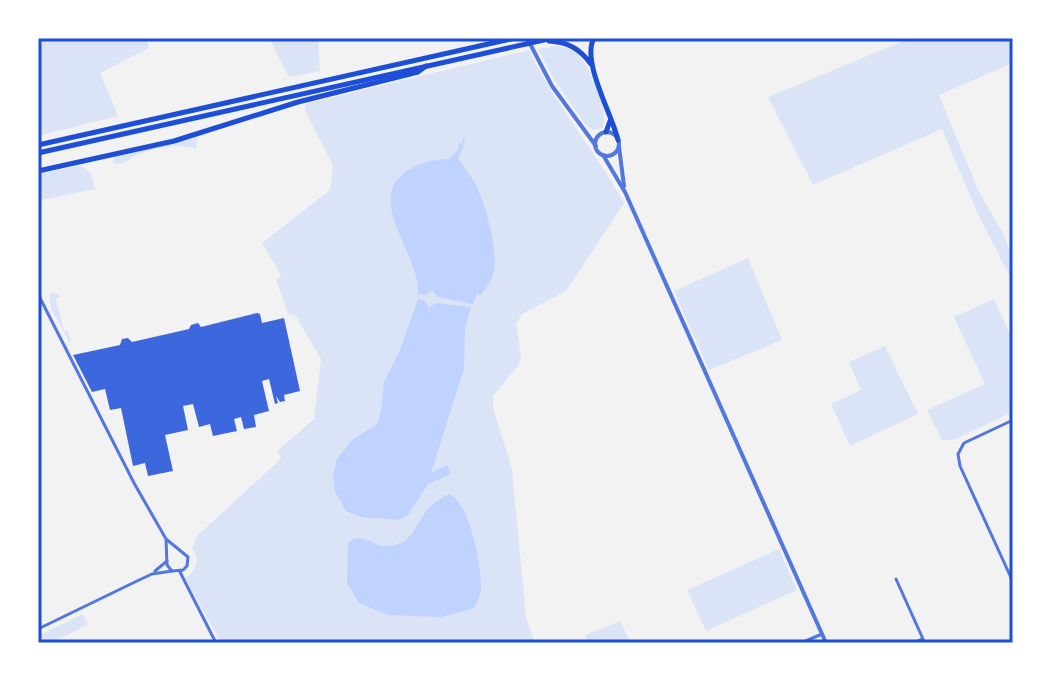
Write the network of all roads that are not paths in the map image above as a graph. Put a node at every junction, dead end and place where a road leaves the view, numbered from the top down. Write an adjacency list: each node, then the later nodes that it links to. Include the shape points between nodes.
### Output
1 (515, 38): 12 (highway)
2 (527, 38): 9 (street)
3 (553, 38): 5 (highway)
4 (594, 38): 7 (highway, via 589,51)
5 (536, 42): 6 (highway); 7 (highway, via 571,45)
6 (426, 66): 14 (highway); 16 (highway, via 174,141)
7 (592, 66): 8 (highway)
8 (610, 116): 10 (highway); 11 (highway)
9 (582, 127): 10 (street, via 590,134); 13 (street)
10 (603, 133): 11 (street, via 613,133); 13 (street)
11 (618, 143): 15 (street, via 614,153); 17 (street)
12 (38, 145)
13 (596, 146): 15 (street)
14 (38, 153)
15 (603, 155): 17 (street)
16 (38, 171)
17 (625, 192): 29 (street)
18 (38, 294): 20 (street)
19 (1013, 421): 27 (street, via 964,443 958,454)
20 (166, 539): 21 (street); 22 (street)
21 (179, 550): 22 (street); 24 (street, via 188,562)
22 (167, 558): 23 (street); 25 (street)
23 (172, 571): 24 (street); 25 (street)
24 (180, 572): 30 (street)
25 (152, 574): 28 (street)
26 (896, 579): 33 (street, via 923,639)
27 (1013, 582)
28 (38, 629)
29 (822, 634): 31 (street); 32 (street)
30 (216, 643)
31 (801, 643)
32 (826, 643)
33 (913, 643)

